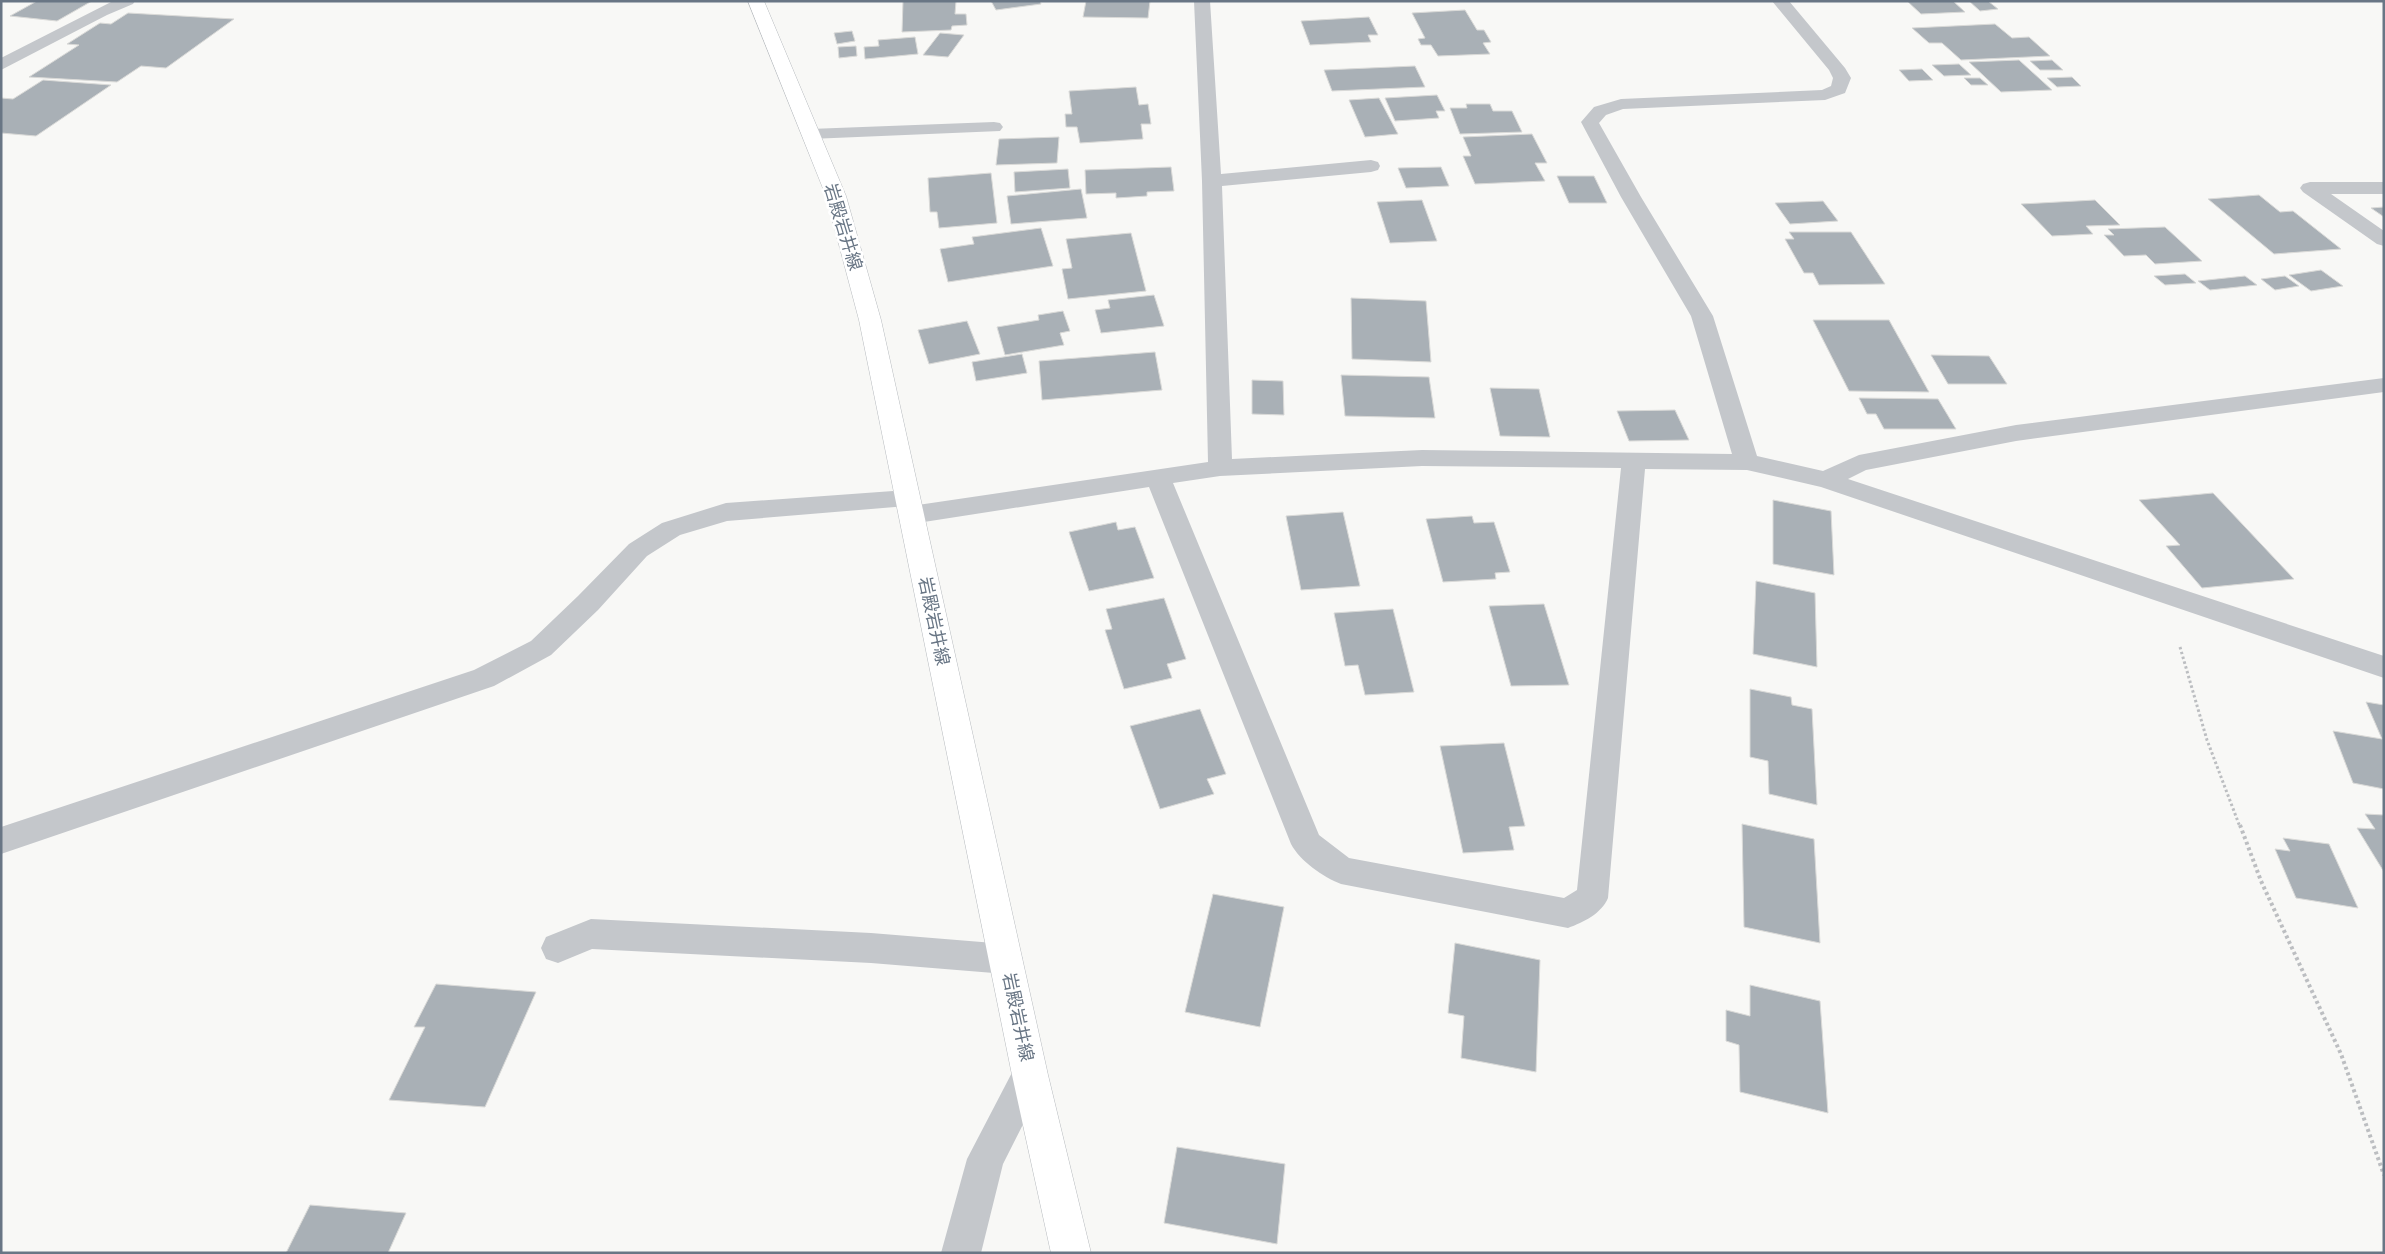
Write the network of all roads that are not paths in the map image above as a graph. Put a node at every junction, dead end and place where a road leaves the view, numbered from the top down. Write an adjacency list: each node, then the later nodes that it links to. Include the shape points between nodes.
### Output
1 (127, 1): 5 (street)
2 (756, 1): 7 (main road, 岩殿岩井線)
3 (1202, 1): 9 (street)
4 (1780, 1): 14 (street, via 1837,68 1842,78 1839,90 1825,95 1621,104 1600,111 1590,122 1702,316)
5 (1, 64)
6 (994, 127): 7 (street)
7 (810, 134): 18 (main road, 岩殿岩井線, via 836,196 870,320)
8 (1371, 166): 9 (street)
9 (1212, 181): 15 (street)
10 (2384, 188): 11 (street, via 2310,188)
11 (2384, 240)
12 (2384, 385): 17 (street, via 2016,433 1859,463)
13 (1634, 460): 14 (street); 15 (street, via 1422,458); 16 (street, via 1592,898 1568,913 1341,870 1307,844)
14 (1746, 462): 17 (street)
15 (1220, 468): 16 (street)
16 (1158, 478): 18 (street)
17 (1826, 480): 19 (street)
18 (909, 506): 20 (street, via 726,512 671,529 638,550 541,648 484,678); 22 (main road, 岩殿岩井線)
19 (2384, 667)
20 (1, 841)
21 (558, 948): 22 (street, via 591,934 871,948)
22 (1006, 959): 23 (main road, 岩殿岩井線)
23 (1030, 1075): 24 (street, via 986,1159); 25 (main road, 岩殿岩井線)
24 (961, 1253)
25 (1071, 1253)

